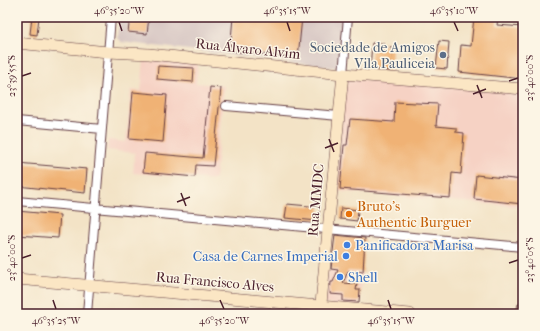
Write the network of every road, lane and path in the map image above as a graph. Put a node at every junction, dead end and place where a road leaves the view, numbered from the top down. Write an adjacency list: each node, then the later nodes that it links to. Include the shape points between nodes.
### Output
1 (111, 17): 4 (street)
2 (348, 17): 5 (street, Rua MMDC)
3 (17, 43): 4 (street, Rua Álvaro Alvim)
4 (108, 52): 5 (street, Rua Álvaro Alvim); 10 (street)
5 (342, 74): 6 (street, Rua Álvaro Alvim); 8 (street, Rua MMDC)
6 (523, 89)
7 (226, 106): 8 (street)
8 (339, 116): 13 (street, Rua MMDC)
9 (17, 121): 10 (street)
10 (102, 129): 12 (street)
11 (17, 201): 12 (street)
12 (96, 208): 13 (street); 16 (street)
13 (328, 229): 14 (street); 17 (street, Rua MMDC)
14 (523, 247)
15 (17, 279): 16 (street, Rua Francisco Alves)
16 (90, 286): 17 (street, Rua Francisco Alves); 18 (street)
17 (320, 310): 19 (street, Rua Francisco Alves)
18 (87, 314)
19 (410, 314)

